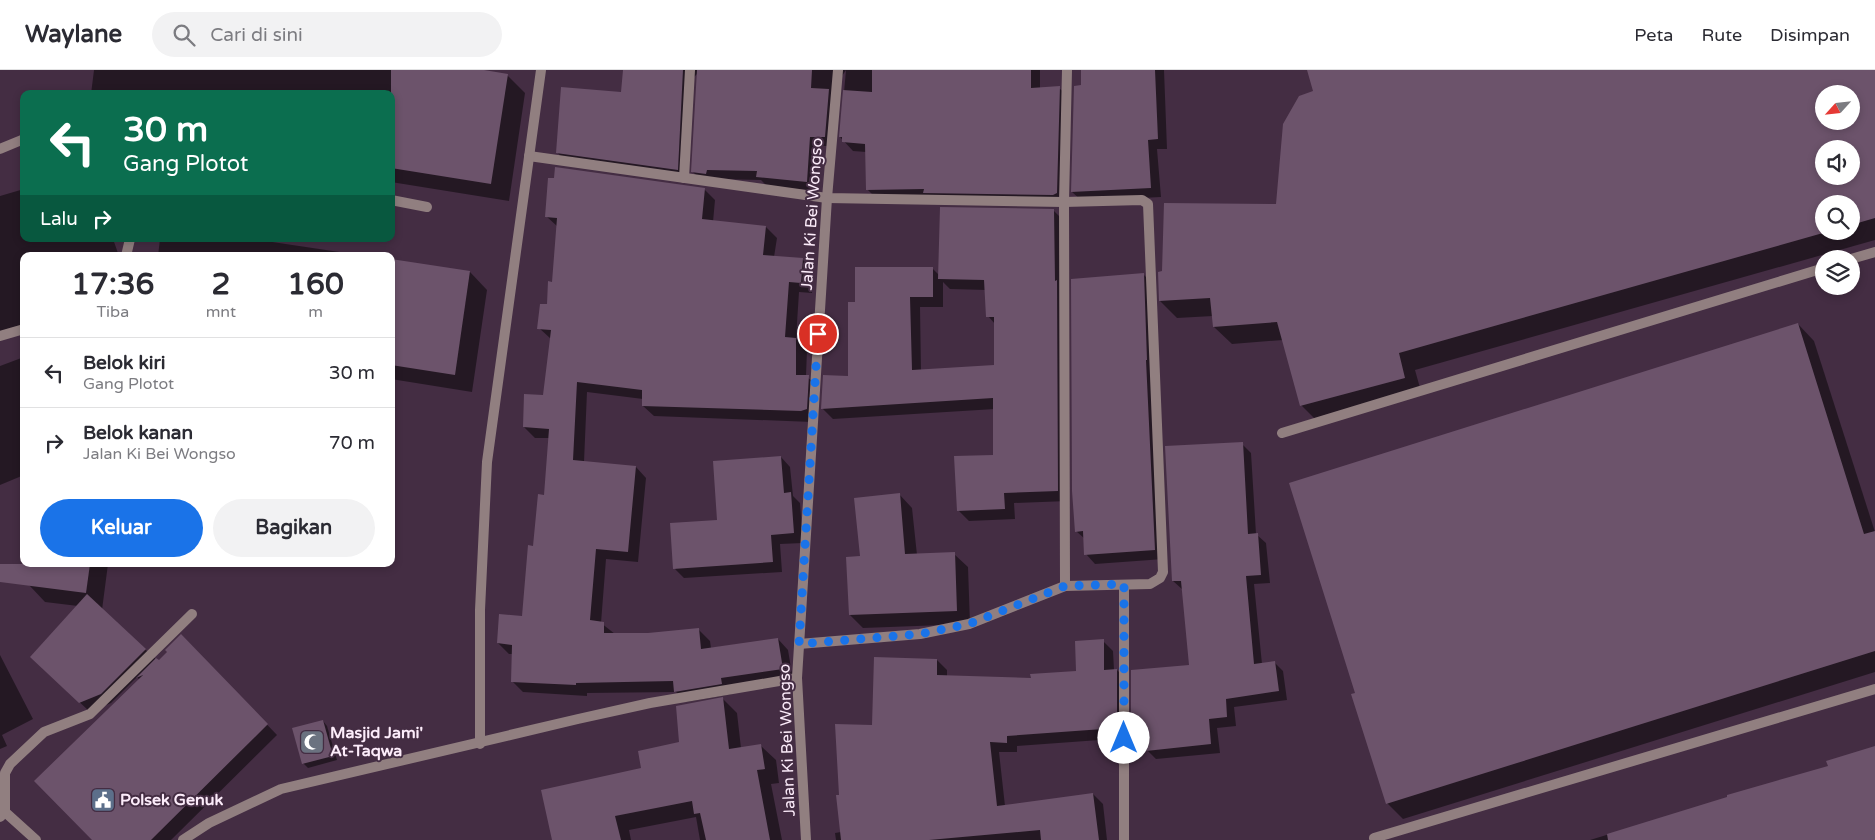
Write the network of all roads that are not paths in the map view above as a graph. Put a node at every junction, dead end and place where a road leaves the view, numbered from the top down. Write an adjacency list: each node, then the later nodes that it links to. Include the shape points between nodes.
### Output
1 (541, 70): 7 (street)
2 (690, 70): 8 (street)
3 (838, 70): 9 (street, Jalan Ki Bei Wongso)
4 (1067, 70): 11 (street)
5 (20, 140): 6 (street)
6 (0, 148)
7 (529, 156): 8 (street); 25 (street, via 487,462 480,610)
8 (684, 178): 9 (street)
9 (827, 198): 11 (street); 22 (street, Jalan Ki Bei Wongso)
10 (395, 201): 12 (street)
11 (1064, 202): 19 (street, via 1142,200 1149,207 1163,572 1150,584); 20 (street)
12 (427, 207)
13 (1875, 252): 14 (street)
14 (1860, 256)
15 (1815, 271): 18 (street)
16 (20, 330): 17 (street)
17 (0, 336)
18 (1282, 432)
19 (1124, 584): 20 (street); 31 (street)
20 (1065, 586): 22 (street, via 969,624 920,634)
21 (192, 614): 26 (street, via 90,714 44,732 10,764 5,773)
22 (799, 644): 23 (street, Jalan Ki Bei Wongso)
23 (797, 678): 25 (street, via 650,703); 30 (street, Jalan Ki Bei Wongso)
24 (1875, 689): 27 (street)
25 (480, 744): 29 (street, via 281,790 208,823)
26 (2, 814): 28 (street)
27 (1374, 838)
28 (36, 840)
29 (183, 840)
30 (806, 840)
31 (1124, 840)

